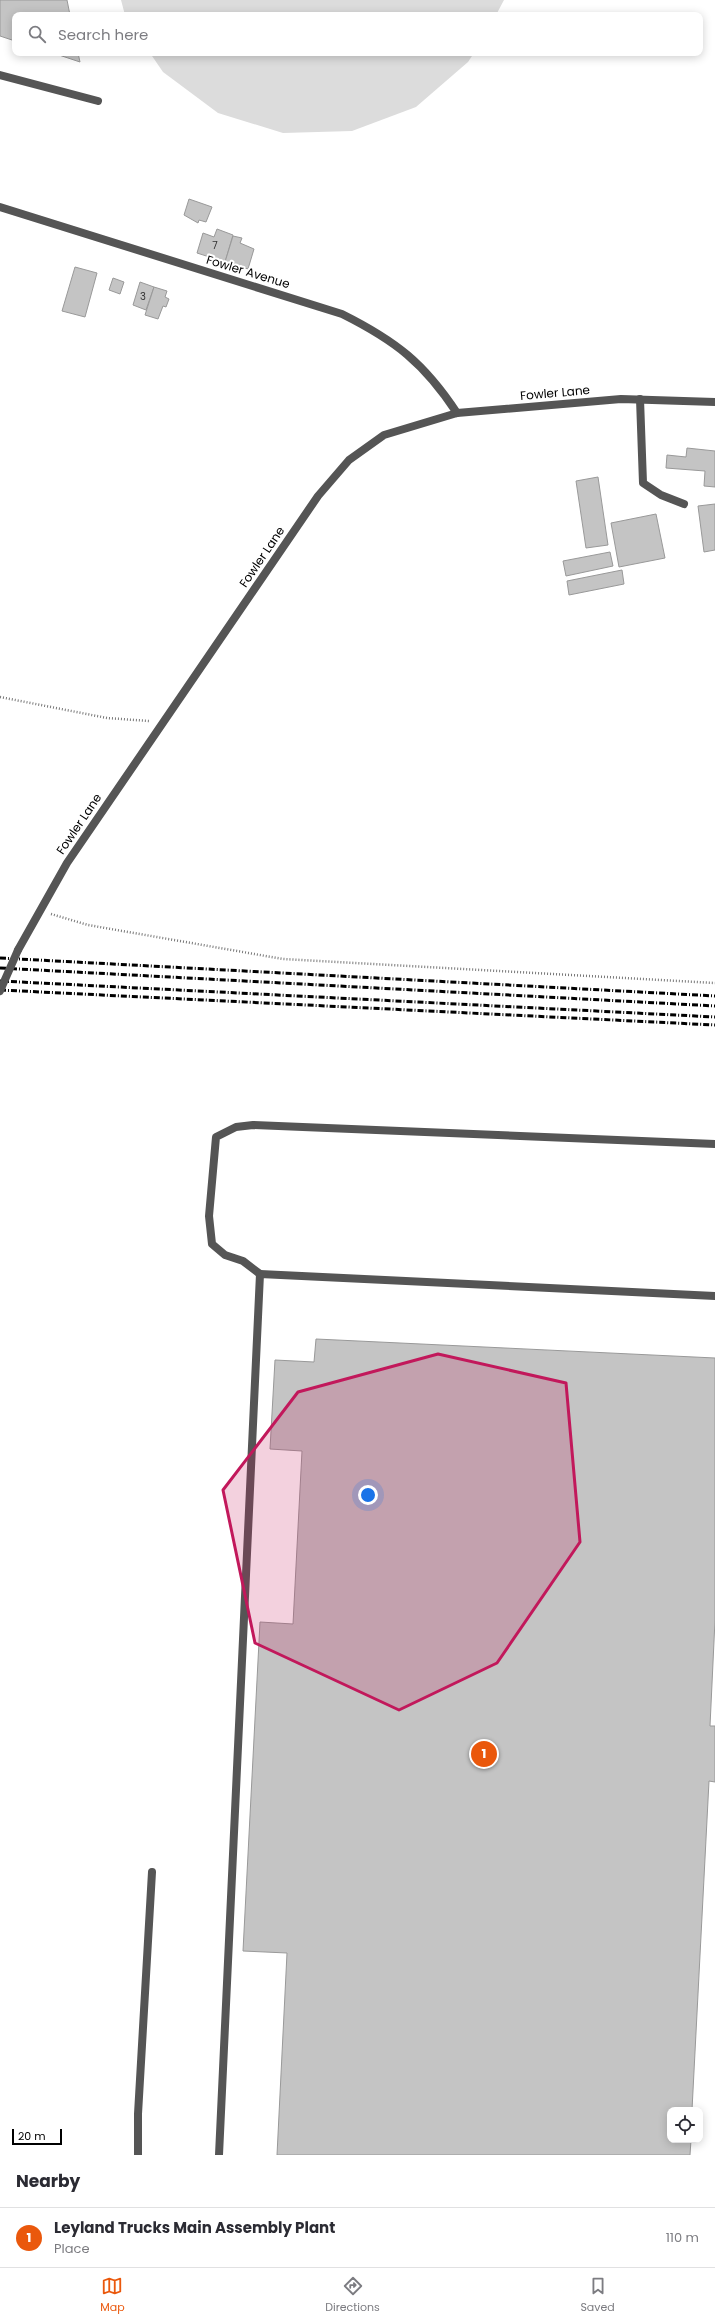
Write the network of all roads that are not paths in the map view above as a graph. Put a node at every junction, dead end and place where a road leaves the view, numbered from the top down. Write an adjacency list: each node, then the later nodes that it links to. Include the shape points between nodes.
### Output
1 (0, 75): 2 (street)
2 (98, 101)
3 (0, 207): 6 (street, Fowler Avenue, via 342,314 406,352 444,393)
4 (640, 399): 5 (street, Fowler Lane); 6 (street, Fowler Lane); 7 (street, via 643,483 661,495)
5 (715, 402)
6 (457, 413): 8 (street, Fowler Lane, bridge, via 384,434 349,460 318,496 67,863 18,950)
7 (684, 504)
8 (0, 991)
9 (715, 1144): 10 (street, via 253,1125 236,1127 216,1137 209,1216 212,1244 225,1255 242,1261)
10 (260, 1274): 11 (street, via 306,1274); 14 (street)
11 (715, 1296)
12 (152, 1872): 13 (street, via 138,2114)
13 (138, 2155)
14 (219, 2155)

